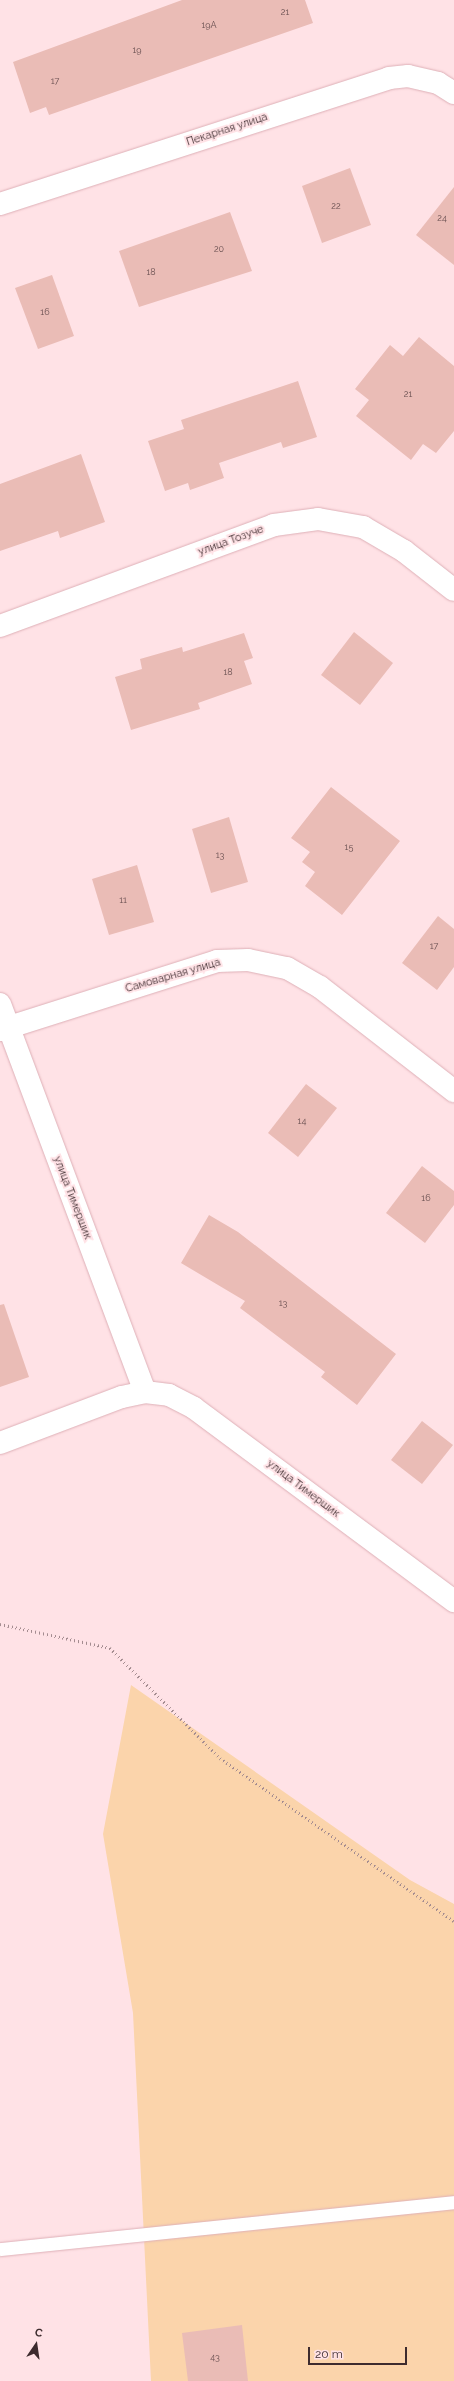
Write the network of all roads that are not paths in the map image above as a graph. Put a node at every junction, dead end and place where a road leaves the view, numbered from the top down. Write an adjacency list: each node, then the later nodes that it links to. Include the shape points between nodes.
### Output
1 (454, 93): 2 (street, Пекарная улица, via 438,83 408,76 389,78)
2 (0, 204)
3 (454, 590): 4 (street, улица Тозуче, via 404,551 363,527 318,519 274,525)
4 (0, 626)
5 (0, 1004): 6 (street, улица Тимершик)
6 (4, 1028): 7 (street, Самоварная улица, via 217,961 248,960 287,968 320,987); 8 (street, улица Тимершик)
7 (454, 1091)
8 (145, 1392): 9 (street, улица Тимершик, via 122,1397); 10 (street, улица Тимершик, via 169,1395 194,1408)
9 (0, 1443)
10 (454, 1601)
11 (454, 2202): 12 (lane)
12 (0, 2248)

